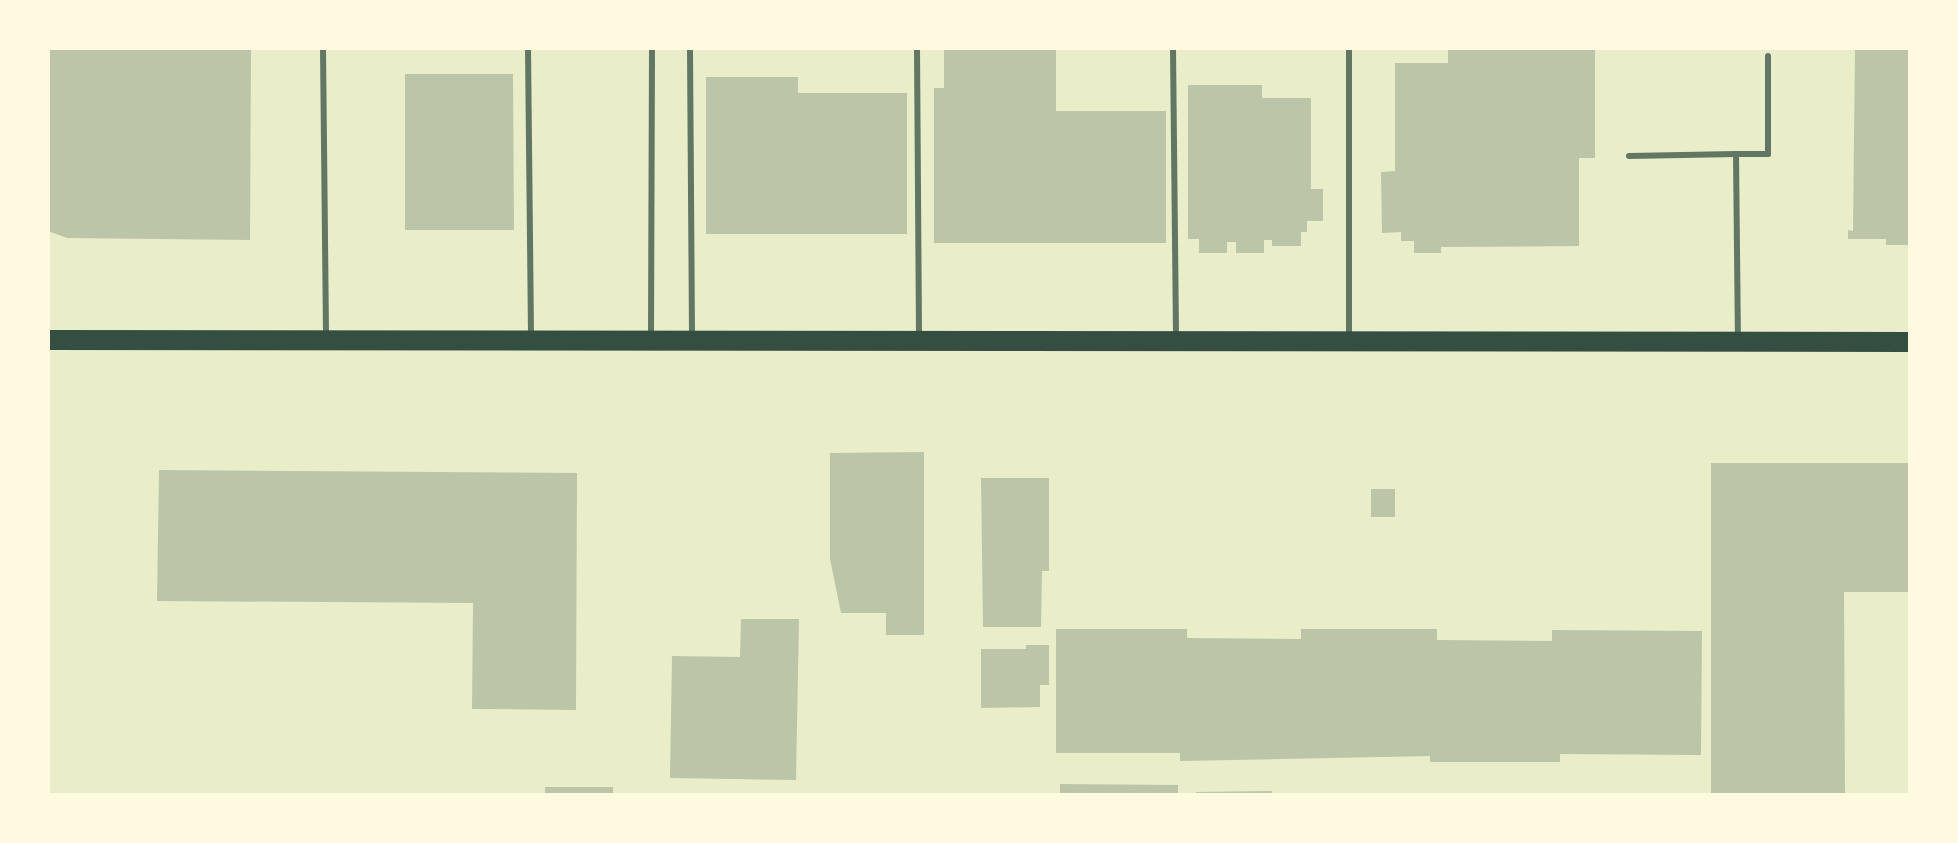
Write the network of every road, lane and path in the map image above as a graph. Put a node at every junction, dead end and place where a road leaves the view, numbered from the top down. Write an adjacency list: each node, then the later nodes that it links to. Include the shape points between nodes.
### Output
1 (323, 48): 11 (lane)
2 (528, 48): 12 (lane)
3 (652, 48): 13 (lane)
4 (690, 48): 15 (lane)
5 (917, 48): 16 (lane)
6 (1173, 48): 17 (lane)
7 (1349, 48): 18 (lane)
8 (1768, 56): 9 (lane, via 1768,154)
9 (1736, 154): 10 (lane); 19 (lane)
10 (1629, 156)
11 (326, 339): 12 (main road); 14 (main road)
12 (531, 339): 13 (main road)
13 (651, 339): 15 (main road)
14 (48, 340)
15 (692, 340): 16 (main road)
16 (919, 340): 17 (main road)
17 (1176, 340): 18 (main road)
18 (1349, 341): 19 (main road)
19 (1738, 341): 20 (main road)
20 (1910, 342)

